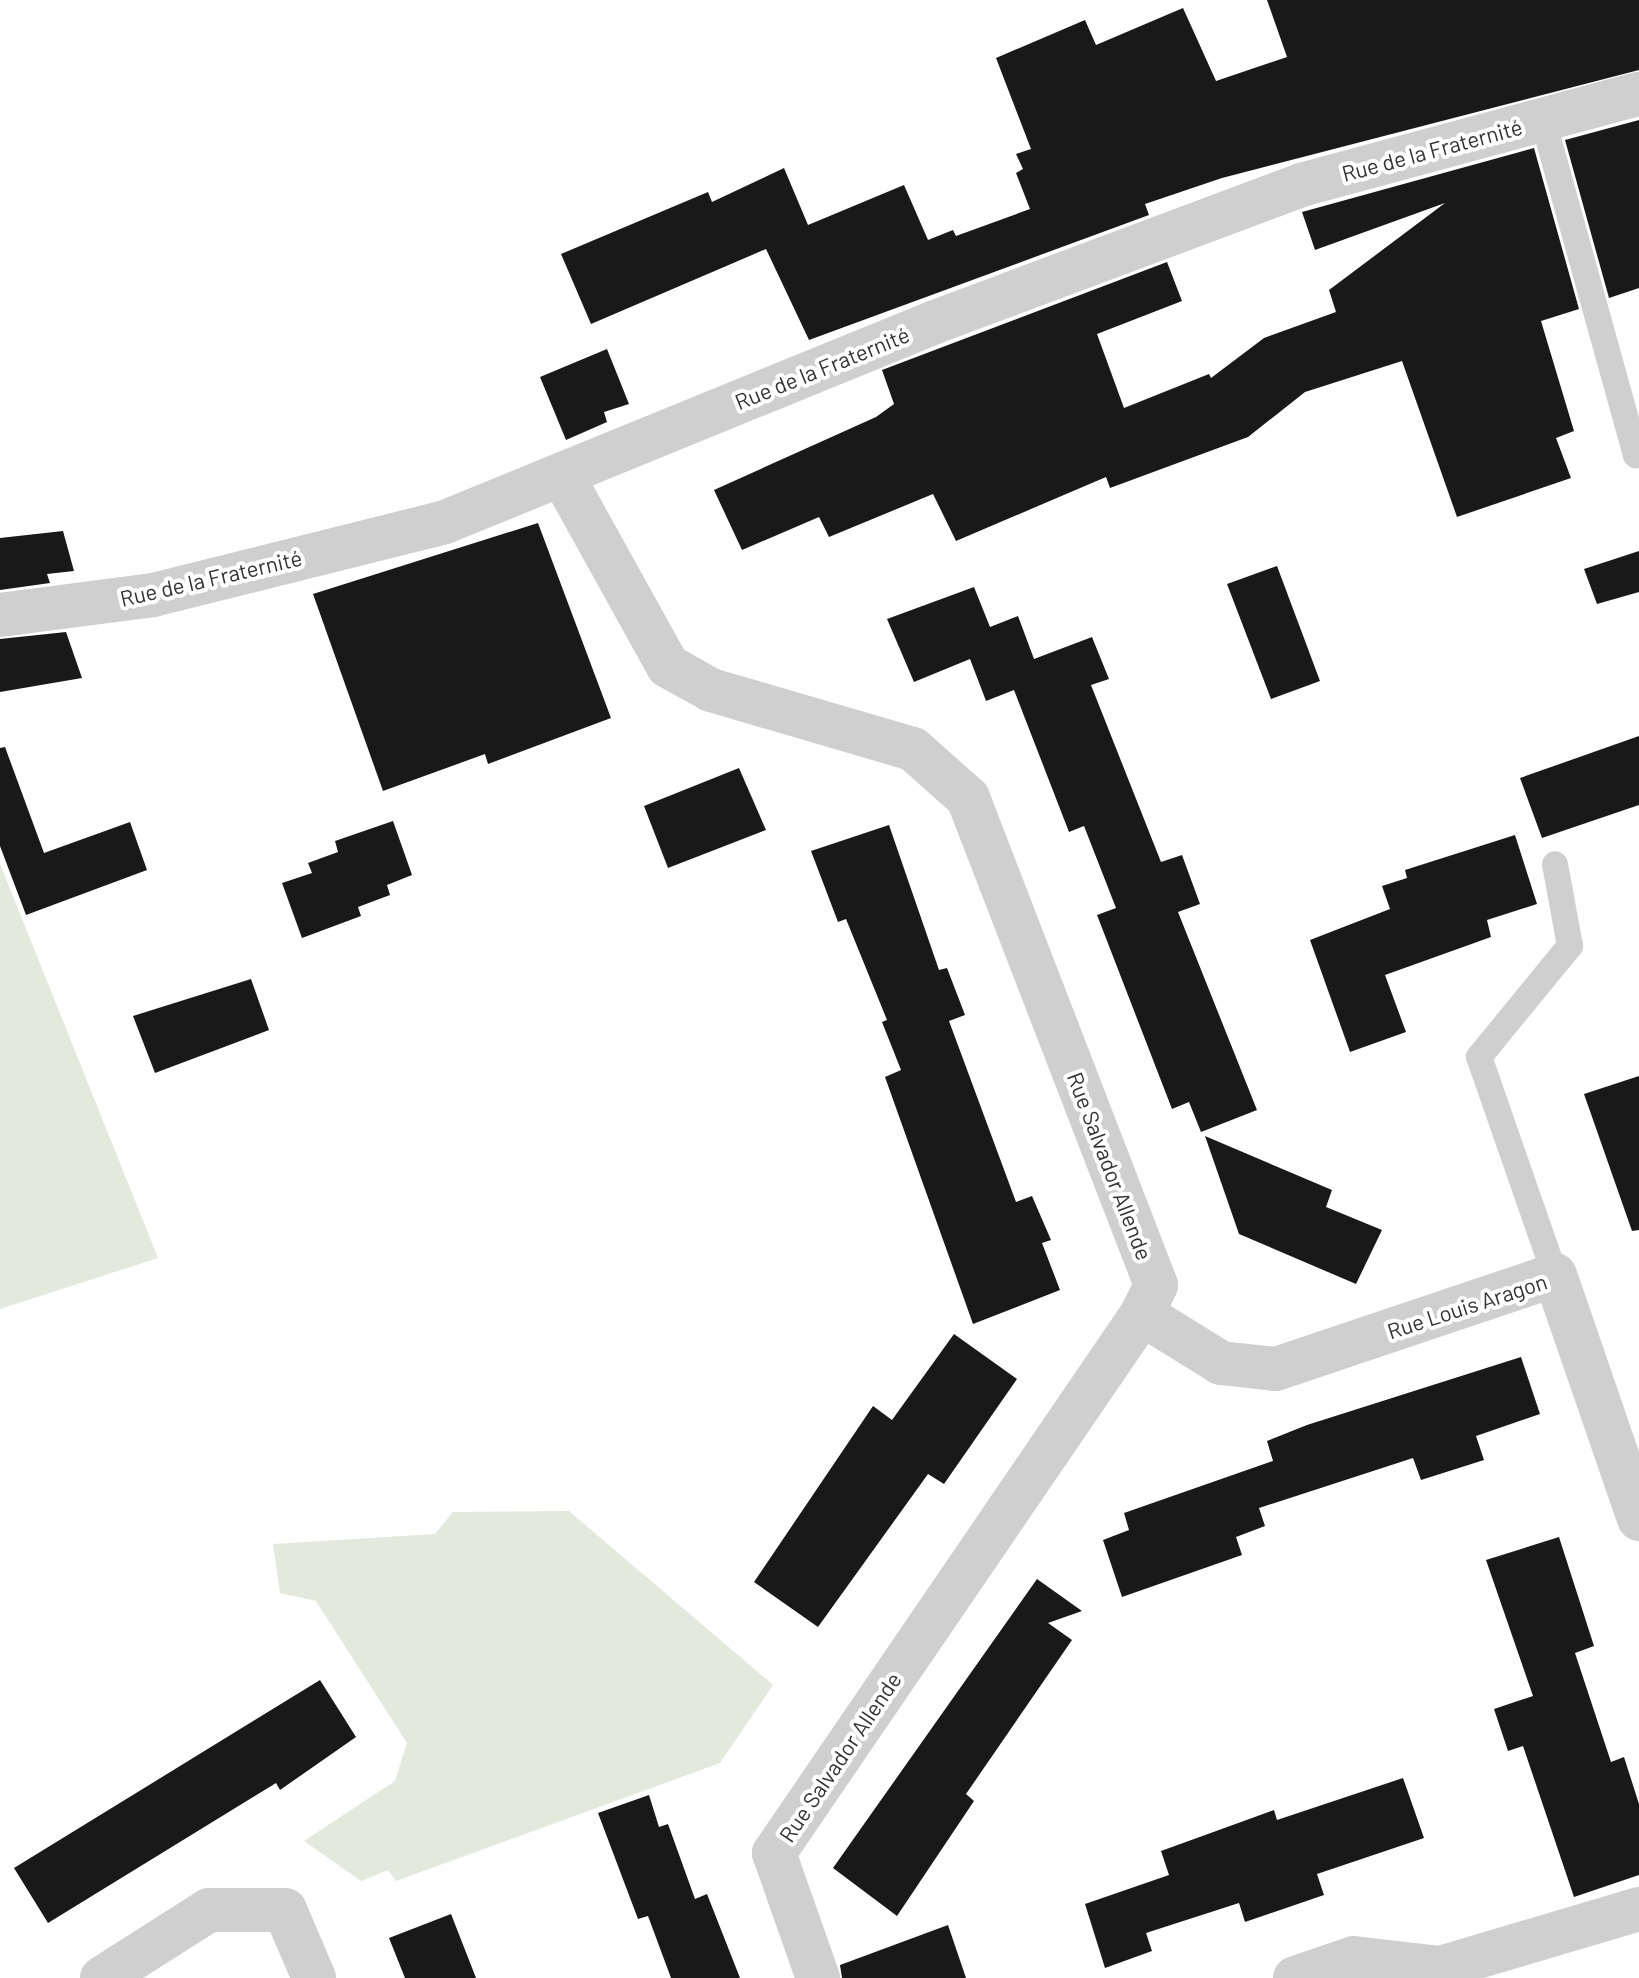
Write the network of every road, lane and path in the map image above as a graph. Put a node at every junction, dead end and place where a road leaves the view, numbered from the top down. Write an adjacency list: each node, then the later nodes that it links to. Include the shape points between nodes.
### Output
1 (1639, 94): 2 (street, Rue de la Fraternité)
2 (1543, 120): 3 (lane); 4 (street, Rue de la Fraternité, via 1301,185 935,322)
3 (1636, 455)
4 (562, 475): 5 (street, Rue de la Fraternité, via 445,522 291,561 153,595); 8 (street, Rue Salvador Allende, via 668,666 711,690 913,749 968,798 1156,1285)
5 (0, 615)
6 (1555, 864): 7 (lane, via 1570,946 1479,1057)
7 (1555, 1275): 8 (street, Rue Louis Aragon, via 1276,1369 1221,1363); 9 (street, Rue Louis Aragon)
8 (1142, 1314): 13 (street, Rue Salvador Allende, via 774,1853)
9 (1639, 1519)
10 (1639, 1909): 14 (street, via 1440,1968 1354,1958)
11 (102, 1978): 12 (street, via 209,1910 285,1910)
12 (314, 1978)
13 (818, 1978)
14 (1295, 1978)

